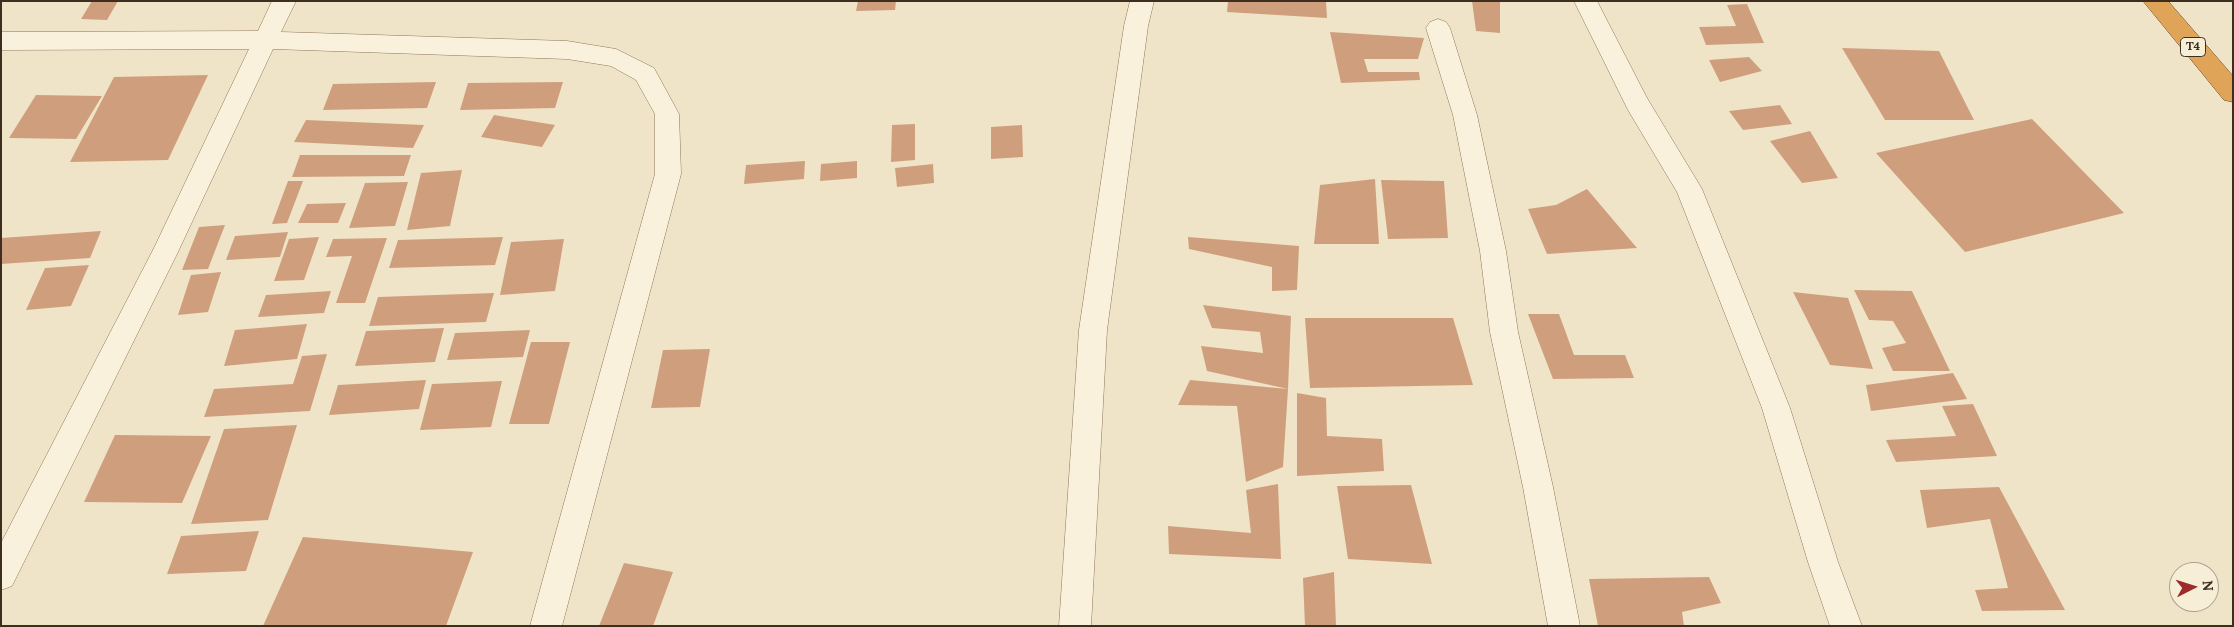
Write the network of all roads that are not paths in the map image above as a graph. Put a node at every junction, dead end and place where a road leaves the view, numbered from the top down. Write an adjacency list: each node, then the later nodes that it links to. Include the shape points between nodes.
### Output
1 (284, 1): 6 (street)
2 (1142, 1): 11 (street, via 1093,330)
3 (1585, 1): 13 (street, via 1637,103 1689,189 1776,408)
4 (2154, 1): 8 (highway, T4)
5 (1438, 28): 12 (street, via 1465,115 1493,251 1504,332)
6 (265, 40): 7 (street); 9 (street, via 164,254); 10 (street, via 567,50 616,58 645,74 667,114 668,174)
7 (1, 41)
8 (2233, 93)
9 (1, 575)
10 (546, 626)
11 (1075, 626)
12 (1564, 626)
13 (1846, 626)

